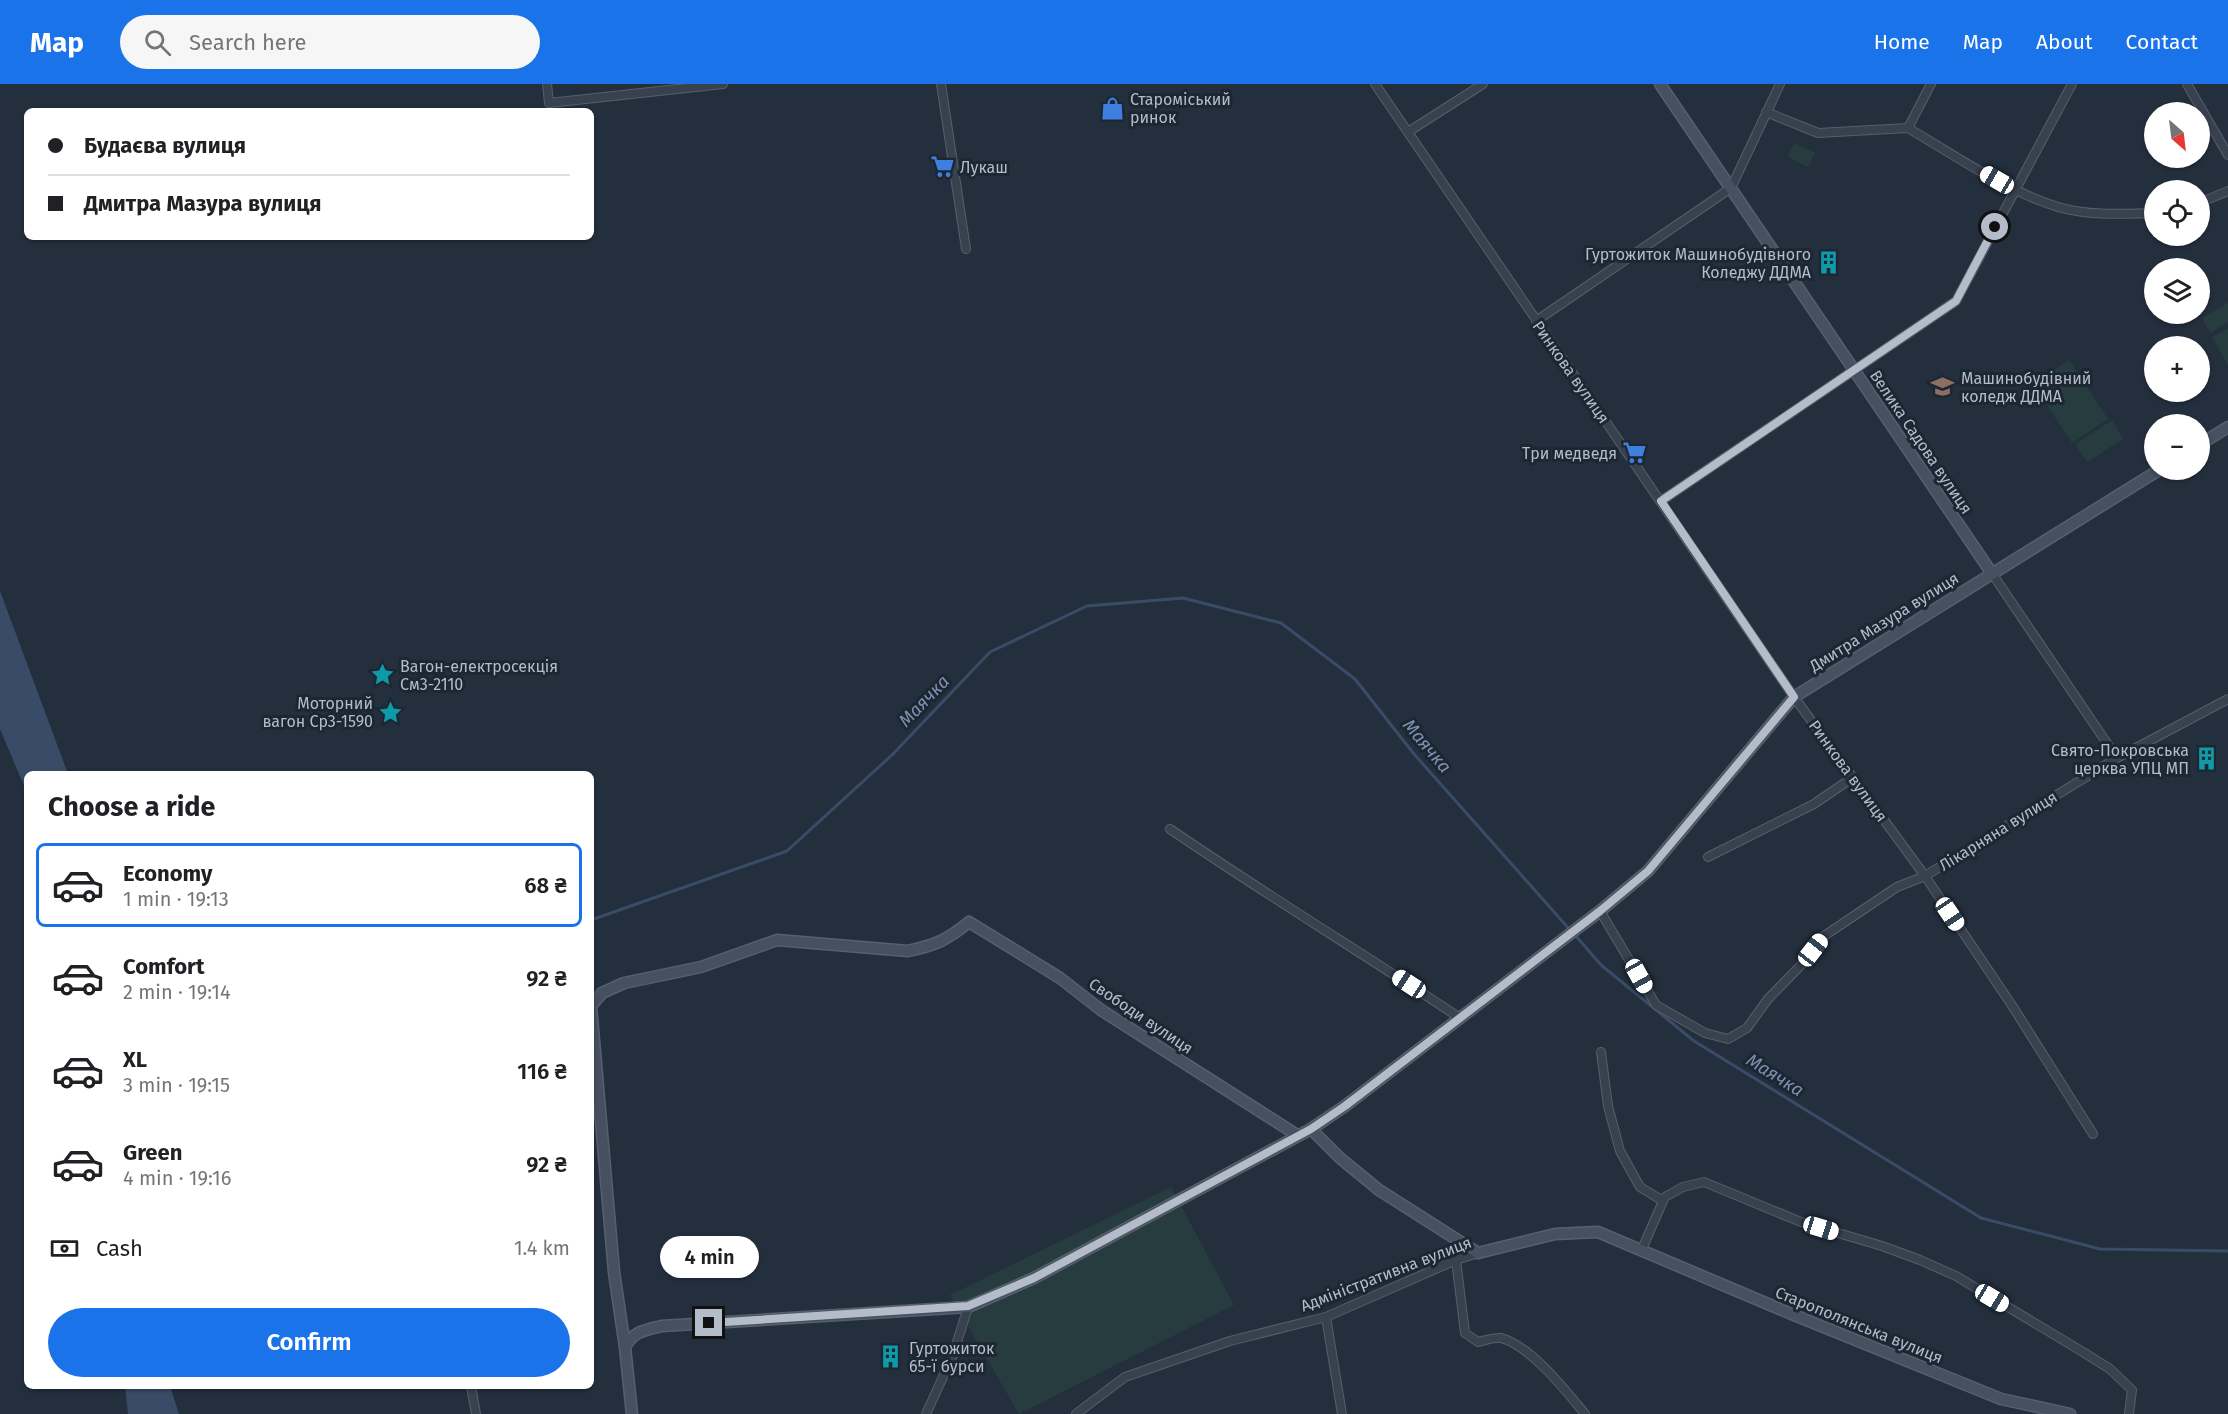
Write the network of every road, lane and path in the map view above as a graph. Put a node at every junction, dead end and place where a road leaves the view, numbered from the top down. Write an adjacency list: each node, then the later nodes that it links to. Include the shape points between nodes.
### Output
1 (547, 84): 2 (street, via 549,103)
2 (723, 84)
3 (941, 84): 20 (street)
4 (1375, 84): 13 (street, Ринкова вулиця)
5 (1483, 84): 13 (street)
6 (1660, 84): 15 (street, Велика Садова вулиця)
7 (1780, 84): 11 (street)
8 (1930, 84): 12 (street)
9 (2073, 84): 16 (street)
10 (2187, 84): 14 (street)
11 (1766, 112): 12 (street, via 1818,133); 15 (street)
12 (1908, 128): 16 (street)
13 (1408, 132): 21 (street, Ринкова вулиця)
14 (2228, 155)
15 (1731, 188): 21 (street); 22 (street, Велика Садова вулиця)
16 (2015, 191): 19 (street, via 2060,207 2107,215); 22 (street, via 1956,301)
17 (2228, 191): 18 (street)
18 (2210, 199)
19 (2144, 213)
20 (966, 249)
21 (1536, 321): 26 (street, Ринкова вулиця)
22 (1853, 369): 26 (street); 27 (street, Велика Садова вулиця)
23 (2228, 427): 24 (street)
24 (2210, 438)
25 (2144, 479): 27 (street, Дмитра Мазура вулиця)
26 (1661, 501): 28 (street, Ринкова вулиця)
27 (1991, 572): 28 (street, Дмитра Мазура вулиця); 30 (street, Велика Садова вулиця)
28 (1794, 697): 31 (street, Ринкова вулиця); 35 (street, Дмитра Мазура вулиця, via 1648,871)
29 (2228, 699): 30 (street, Лікарняна вулиця)
30 (2117, 758): 34 (street, Лікарняна вулиця)
31 (1852, 778): 33 (street, via 1814,804); 34 (street, Ринкова вулиця)
32 (1170, 829): 37 (street)
33 (1707, 857)
34 (1925, 876): 35 (street, Лікарняна вулиця, via 1897,887 1824,936 1747,1028 1728,1039 1705,1033 1656,1005); 41 (street, Ринкова вулиця)
35 (1595, 914): 37 (street, Дмитра Мазура вулиця)
36 (594, 1002): 42 (street, Свободи вулиця, via 624,982 701,967 777,940 908,951 949,938 969,922)
37 (1460, 1018): 40 (street, Дмитра Мазура вулиця)
38 (594, 1041): 49 (street, Свободи вулиця, via 614,1272)
39 (1601, 1052): 43 (street, via 1608,1106 1620,1151 1640,1187)
40 (1311, 1129): 42 (street, Дмитра Мазура вулиця); 45 (street, via 1379,1190)
41 (2093, 1134)
42 (1297, 1135): 47 (street, Дмитра Мазура вулиця, via 1034,1278)
43 (1663, 1201): 44 (street); 58 (street, via 1683,1187 1704,1182 1801,1222 1882,1246 1956,1276 2110,1369 2132,1390)
44 (1642, 1250): 45 (street, Адміністративна вулиця, via 1598,1232 1555,1234); 57 (street, Старополянська вулиця, via 2001,1399)
45 (1478, 1253): 46 (street, Адміністративна вулиця)
46 (1456, 1260): 48 (street, Адміністративна вулиця); 56 (street, via 1465,1333 1478,1342 1499,1337 1517,1345 1555,1377)
47 (968, 1306): 49 (street, Дмитра Мазура вулиця, via 662,1326 640,1331); 53 (street, via 953,1355)
48 (1326, 1317): 54 (street, Адміністративна вулиця, via 1230,1341 1125,1377); 55 (street)
49 (625, 1347): 52 (street)
50 (472, 1389): 51 (street)
51 (476, 1414)
52 (632, 1414)
53 (926, 1414)
54 (1077, 1414)
55 (1342, 1414)
56 (1585, 1414)
57 (2070, 1414)
58 (2129, 1414)

